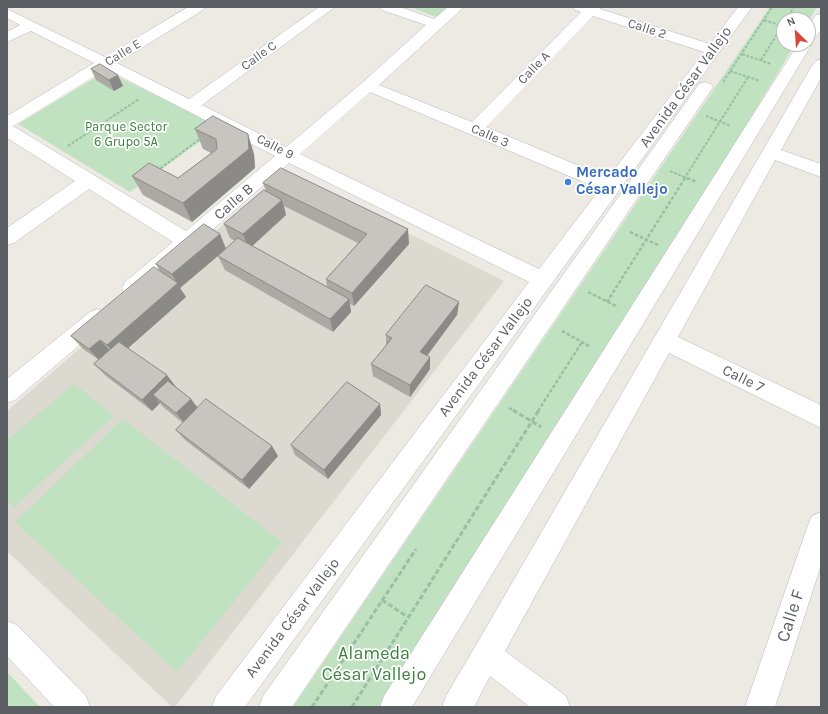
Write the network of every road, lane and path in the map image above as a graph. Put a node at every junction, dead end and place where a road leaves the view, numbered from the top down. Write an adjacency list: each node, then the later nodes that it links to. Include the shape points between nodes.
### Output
1 (196, 7): 18 (street, Calle E)
2 (328, 7): 26 (street, Calle C)
3 (388, 7): 10 (street)
4 (458, 7): 10 (street, Calle B)
5 (745, 7): 14 (street, Avenida César Vallejo)
6 (588, 8): 14 (street, Calle 2); 32 (street, Calle A)
7 (7, 13): 11 (street, Calle 9)
8 (762, 14): 9 (path); 69 (street, Avenida César Vallejo)
9 (776, 21)
10 (436, 24): 24 (street, Calle B)
11 (31, 25): 13 (street); 18 (street, Calle 9)
12 (776, 35): 17 (path)
13 (7, 38)
14 (714, 50): 43 (street, Avenida César Vallejo)
15 (800, 52): 71 (street)
16 (742, 54): 17 (path)
17 (761, 60): 19 (path)
18 (106, 63): 25 (street, Calle 9); 30 (street, Calle E)
19 (772, 64)
20 (730, 71): 21 (path)
21 (748, 77): 23 (path); 29 (path)
22 (817, 78): 34 (street)
23 (761, 82)
24 (368, 86): 32 (street, Calle 3); 35 (street, Calle B)
25 (156, 88): 26 (street, Calle 9); 36 (path)
26 (191, 105): 28 (street, Calle 9)
27 (702, 115): 29 (path)
28 (224, 121): 35 (street, Calle 9); 38 (path)
29 (720, 122): 31 (path); 40 (path)
30 (7, 123)
31 (733, 126)
32 (475, 129): 43 (street, Calle 3)
33 (7, 130): 36 (street)
34 (771, 152): 39 (street); 54 (street)
35 (288, 155): 47 (street, Calle B); 49 (street, Calle 9)
36 (51, 157): 41 (street)
37 (666, 169): 40 (path)
38 (157, 170)
39 (821, 171)
40 (685, 177): 42 (path); 46 (path)
41 (88, 180): 45 (street); 47 (street)
42 (699, 182)
43 (612, 188): 49 (street, Avenida César Vallejo)
44 (626, 230): 46 (path)
45 (7, 238)
46 (646, 239): 48 (path); 51 (path)
47 (188, 242): 57 (street, Calle B)
48 (660, 245)
49 (543, 280): 68 (street, Avenida César Vallejo)
50 (586, 291): 51 (path)
51 (607, 302): 52 (path)
52 (621, 308)
53 (560, 330): 55 (path)
54 (666, 341): 59 (street, Calle 7); 66 (street)
55 (582, 342): 56 (path); 60 (path)
56 (596, 349)
57 (7, 393)
58 (509, 408): 60 (path)
59 (821, 417)
60 (532, 421): 61 (path); 64 (path)
61 (542, 427)
62 (821, 524): 74 (street, Calle F)
63 (382, 600): 64 (path)
64 (408, 617): 70 (path)
65 (7, 635): 67 (street)
66 (486, 655): 72 (street); 73 (street)
67 (75, 707)
68 (227, 707)
69 (274, 707)
70 (352, 707)
71 (395, 707)
72 (457, 707)
73 (555, 707)
74 (760, 707)

